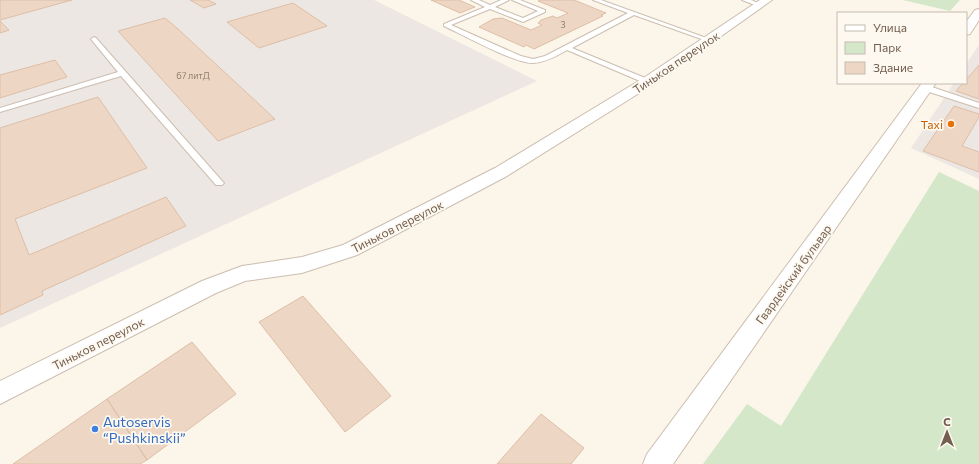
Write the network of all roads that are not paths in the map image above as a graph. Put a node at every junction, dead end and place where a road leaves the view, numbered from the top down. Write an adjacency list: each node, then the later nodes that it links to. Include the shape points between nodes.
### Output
1 (474, 0): 6 (lane)
2 (506, 0): 6 (lane)
3 (515, 0): 6 (lane, via 543,11 523,20)
4 (596, 0): 8 (lane)
5 (757, 2): 11 (street, Тиньков переулок)
6 (490, 6): 12 (lane, via 446,25 526,60 541,60)
7 (979, 12): 9 (street)
8 (634, 13): 11 (lane); 12 (lane)
9 (967, 30)
10 (94, 39): 13 (lane)
11 (709, 40): 14 (street, Тиньков переулок)
12 (567, 48): 14 (lane)
13 (122, 73): 17 (lane); 18 (lane)
14 (647, 82): 19 (street, Тиньков переулок, via 501,172 350,250 302,265 242,274 209,287)
15 (928, 85): 16 (lane); 20 (street, Гвардейский бульвар)
16 (979, 106)
17 (0, 110)
18 (219, 182)
19 (0, 393)
20 (657, 464)

